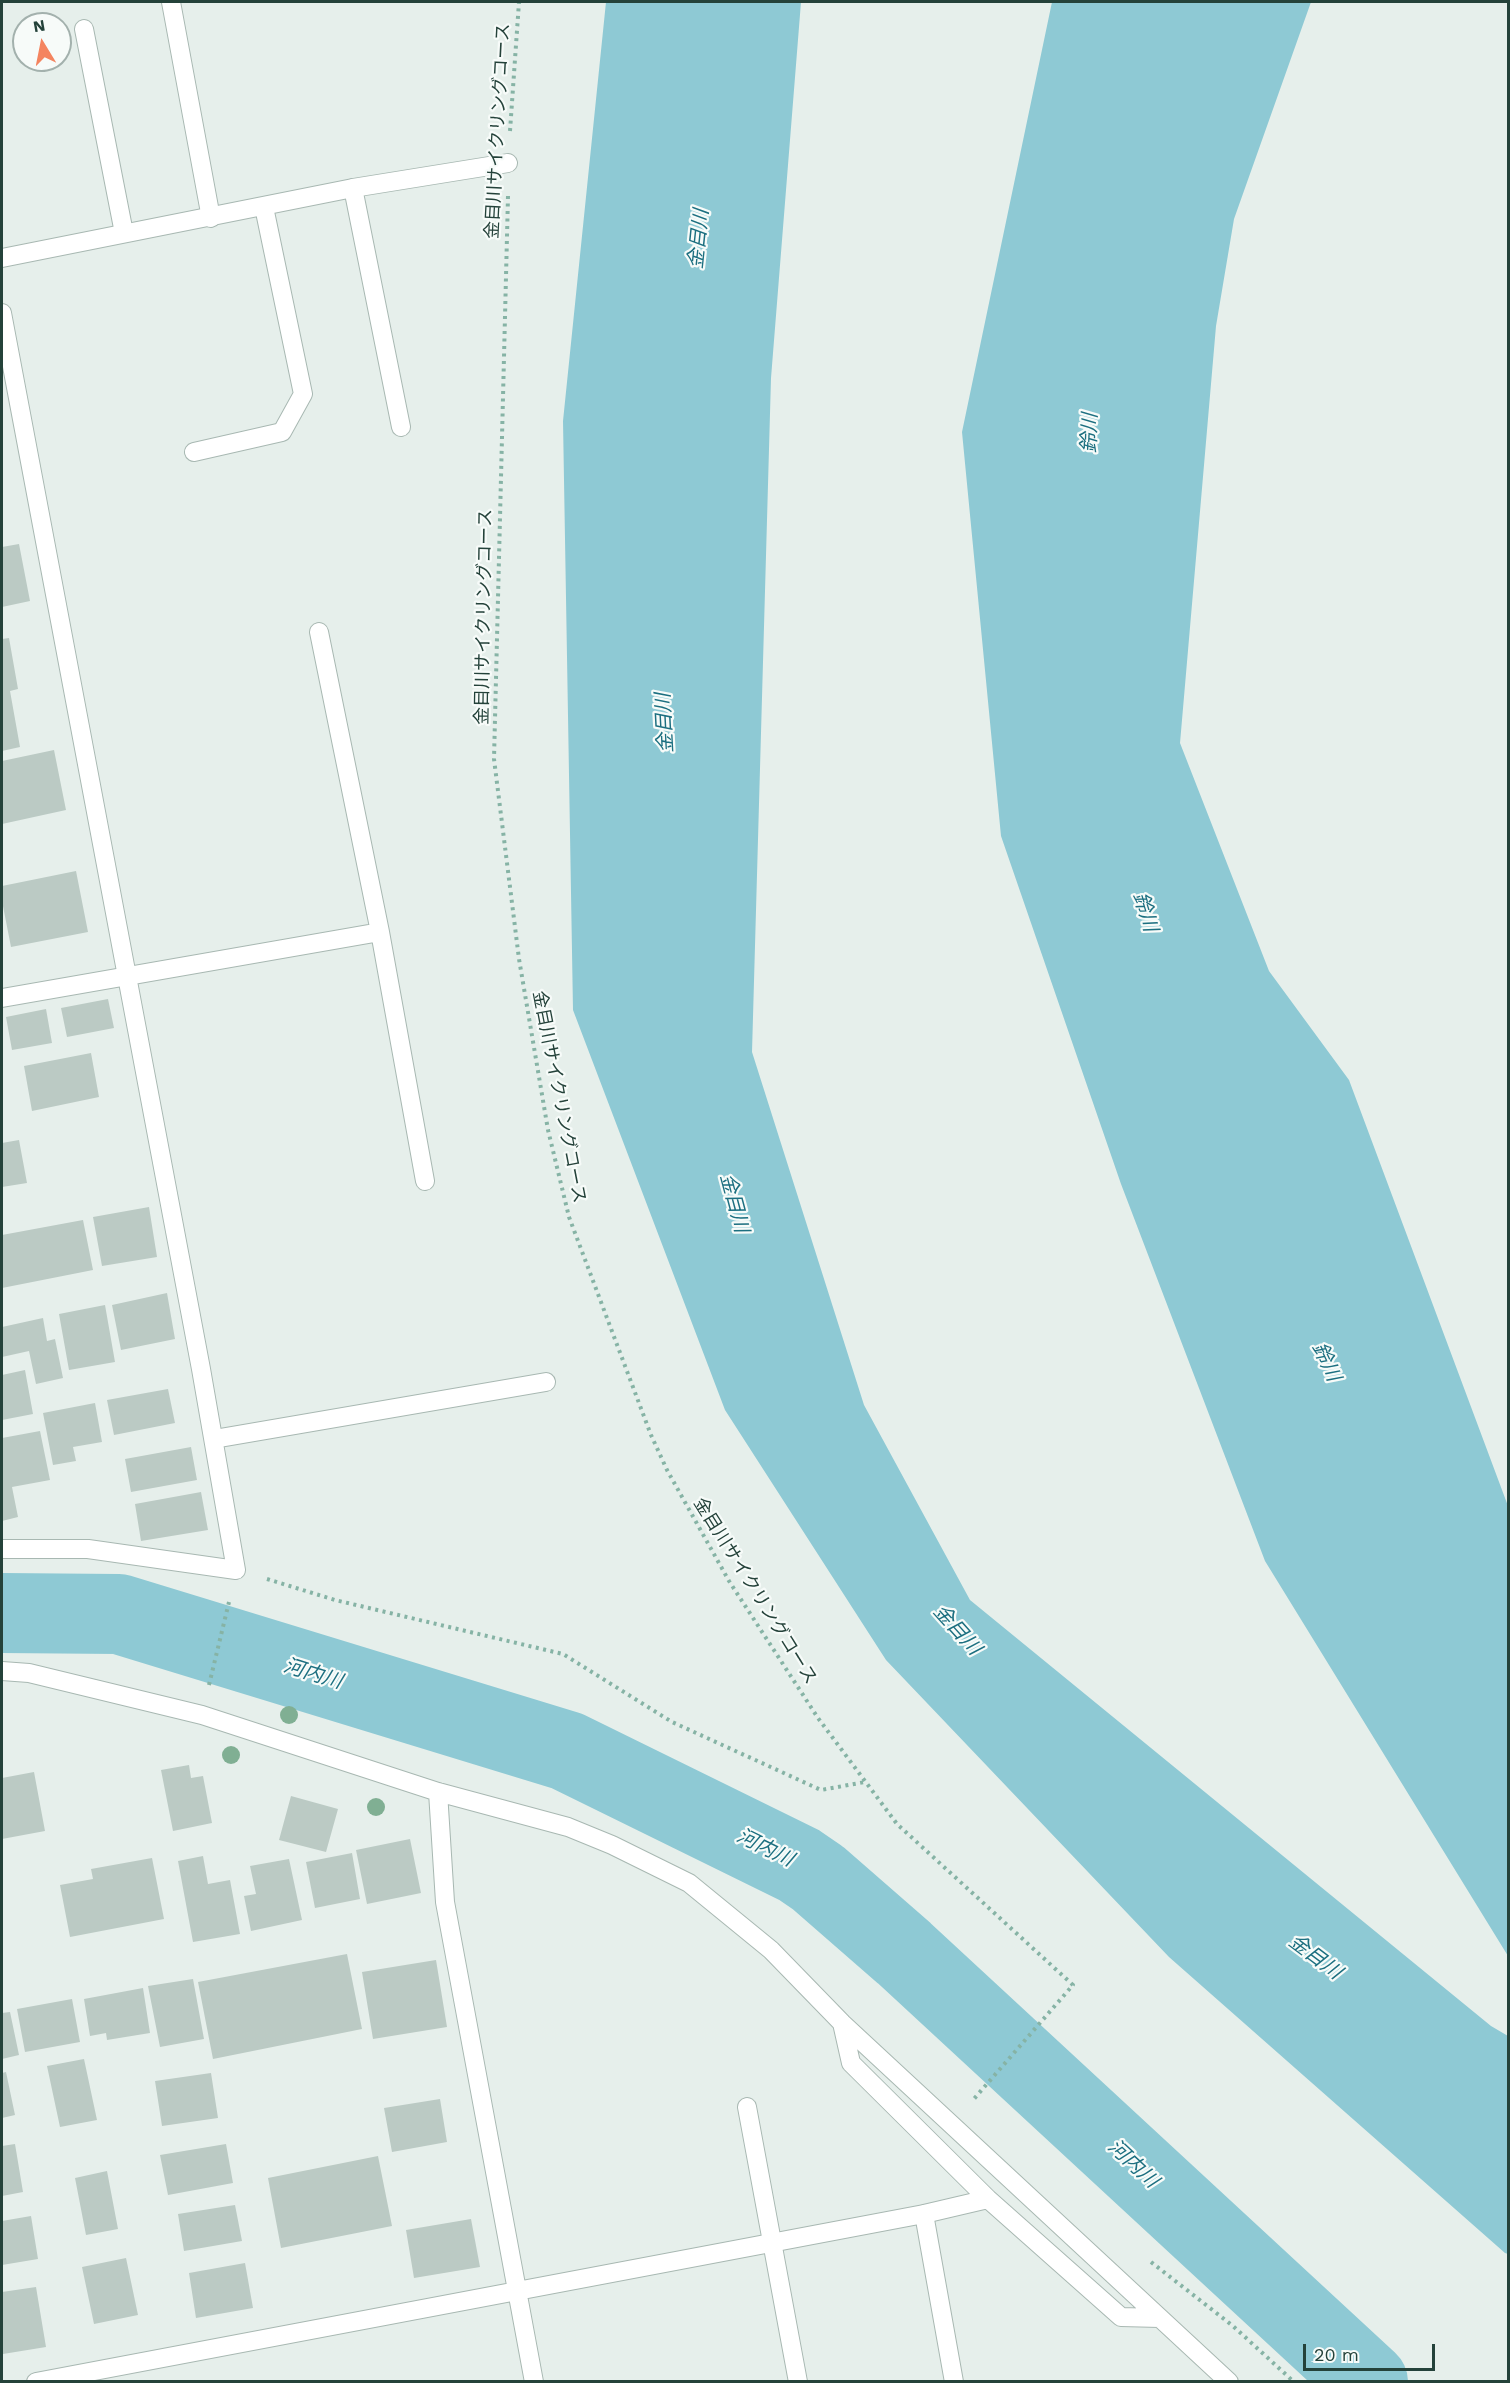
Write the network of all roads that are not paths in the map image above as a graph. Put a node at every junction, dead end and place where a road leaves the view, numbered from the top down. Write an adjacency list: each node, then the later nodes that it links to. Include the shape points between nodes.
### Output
1 (171, 2): 6 (street)
2 (84, 29): 7 (street)
3 (508, 162): 4 (street)
4 (353, 188): 5 (street); 10 (street)
5 (264, 207): 6 (street); 11 (street, via 303,394 282,432)
6 (211, 218): 7 (street)
7 (124, 233): 8 (street)
8 (2, 258)
9 (2, 313): 14 (street)
10 (401, 427)
11 (194, 452)
12 (319, 632): 13 (street)
13 (380, 932): 14 (street); 16 (street)
14 (126, 975): 15 (street); 18 (street)
15 (2, 998)
16 (425, 1181)
17 (546, 1382): 18 (street)
18 (214, 1439): 19 (street, via 236,1570 88,1549)
19 (2, 1549)
20 (2, 1671): 21 (street, via 29,1673 202,1715)
21 (438, 1792): 22 (street, via 568,1827 688,1883 771,1950); 27 (street, via 445,1902)
22 (842, 2023): 24 (street, via 851,2063); 28 (street)
23 (747, 2107): 26 (street)
24 (988, 2199): 25 (street); 28 (street, via 1120,2318)
25 (924, 2214): 26 (street); 32 (street)
26 (772, 2241): 27 (street); 31 (street)
27 (517, 2291): 29 (street); 30 (street)
28 (1160, 2318): 33 (street)
29 (36, 2382)
30 (534, 2382)
31 (798, 2382)
32 (954, 2382)
33 (1229, 2382)

